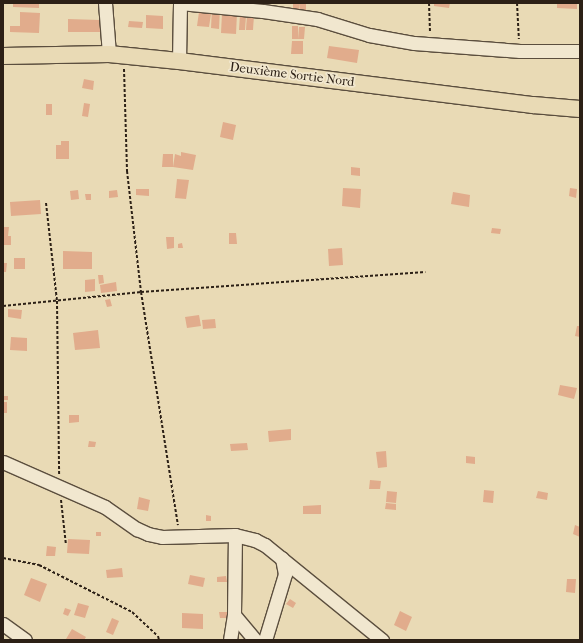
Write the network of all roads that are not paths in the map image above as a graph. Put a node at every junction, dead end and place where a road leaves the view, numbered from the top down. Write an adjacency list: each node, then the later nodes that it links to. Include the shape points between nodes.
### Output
1 (105, 3): 3 (street)
2 (580, 51): 5 (street, via 430,45 369,35 318,19 242,8 180,3)
3 (116, 55): 4 (main road, Deuxième Sortie Nord); 5 (main road, Deuxième Sortie Nord)
4 (3, 56)
5 (179, 61): 6 (main road, Deuxième Sortie Nord)
6 (580, 109)
7 (3, 462): 8 (street, via 105,507 137,530 162,537)
8 (235, 535): 9 (street, via 265,545); 10 (street)
9 (282, 558): 15 (street, via 285,574); 16 (street)
10 (234, 615): 13 (street); 14 (street)
11 (3, 624): 12 (street)
12 (26, 640)
13 (230, 640)
14 (255, 640)
15 (265, 640)
16 (382, 640)

